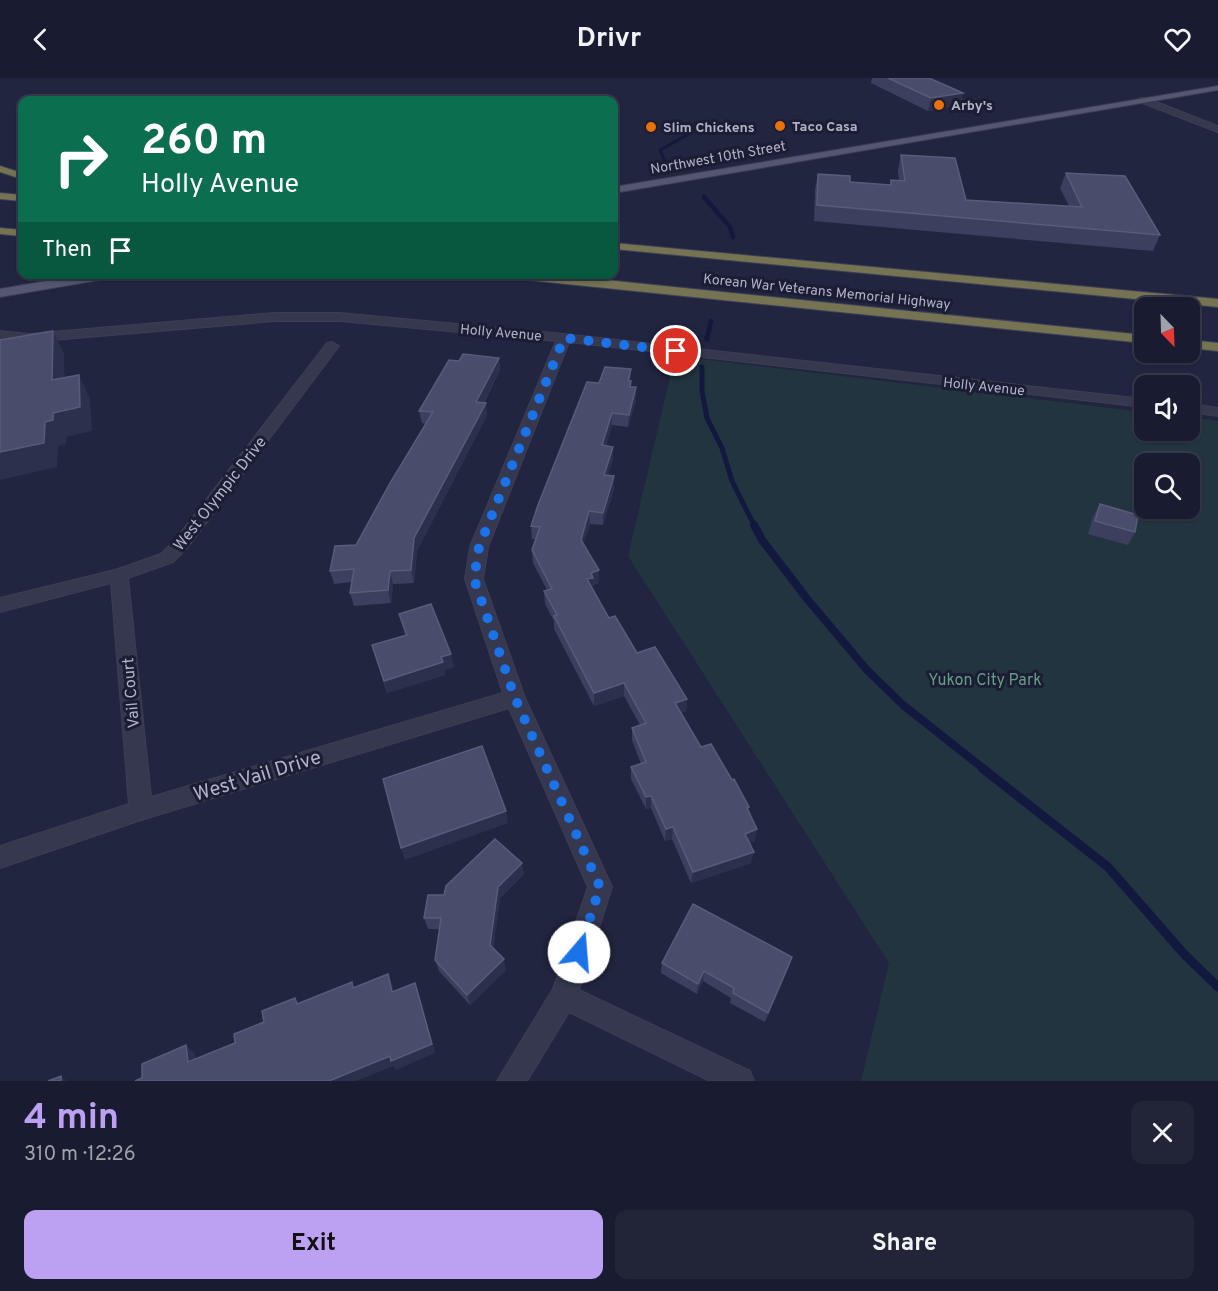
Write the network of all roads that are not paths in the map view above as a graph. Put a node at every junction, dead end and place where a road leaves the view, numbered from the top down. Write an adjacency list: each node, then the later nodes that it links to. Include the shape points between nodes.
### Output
1 (1218, 88): 2 (main road, Northwest 10th Street)
2 (1143, 100): 3 (street); 6 (main road, Northwest 10th Street)
3 (1218, 129)
4 (0, 169): 5 (highway)
5 (18, 175)
6 (618, 189)
7 (0, 196): 8 (highway)
8 (18, 198)
9 (0, 231): 10 (highway)
10 (18, 233)
11 (618, 246): 15 (highway, Korean War Veterans Memorial Highway)
12 (82, 279): 14 (main road)
13 (556, 279): 18 (highway, Korean War Veterans Memorial Highway)
14 (0, 293)
15 (1218, 303)
16 (0, 335): 17 (street, Holly Avenue, via 29,338 275,317 340,317)
17 (564, 338): 22 (street, Holly Avenue); 27 (street, via 479,547 474,579)
18 (1134, 338)
19 (1200, 345): 21 (highway)
20 (332, 346): 25 (street, West Olympic Drive, via 182,543 167,558)
21 (1218, 347)
22 (1134, 402)
23 (1200, 409): 24 (street)
24 (1218, 412)
25 (119, 575): 26 (street, West Olympic Drive); 28 (street, Vail Court)
26 (0, 605)
27 (515, 698): 28 (street, West Vail Drive); 30 (street, via 600,887)
28 (141, 810): 29 (street, West Vail Drive)
29 (0, 857)
30 (564, 996): 31 (street); 32 (street)
31 (511, 1081)
32 (740, 1081)

